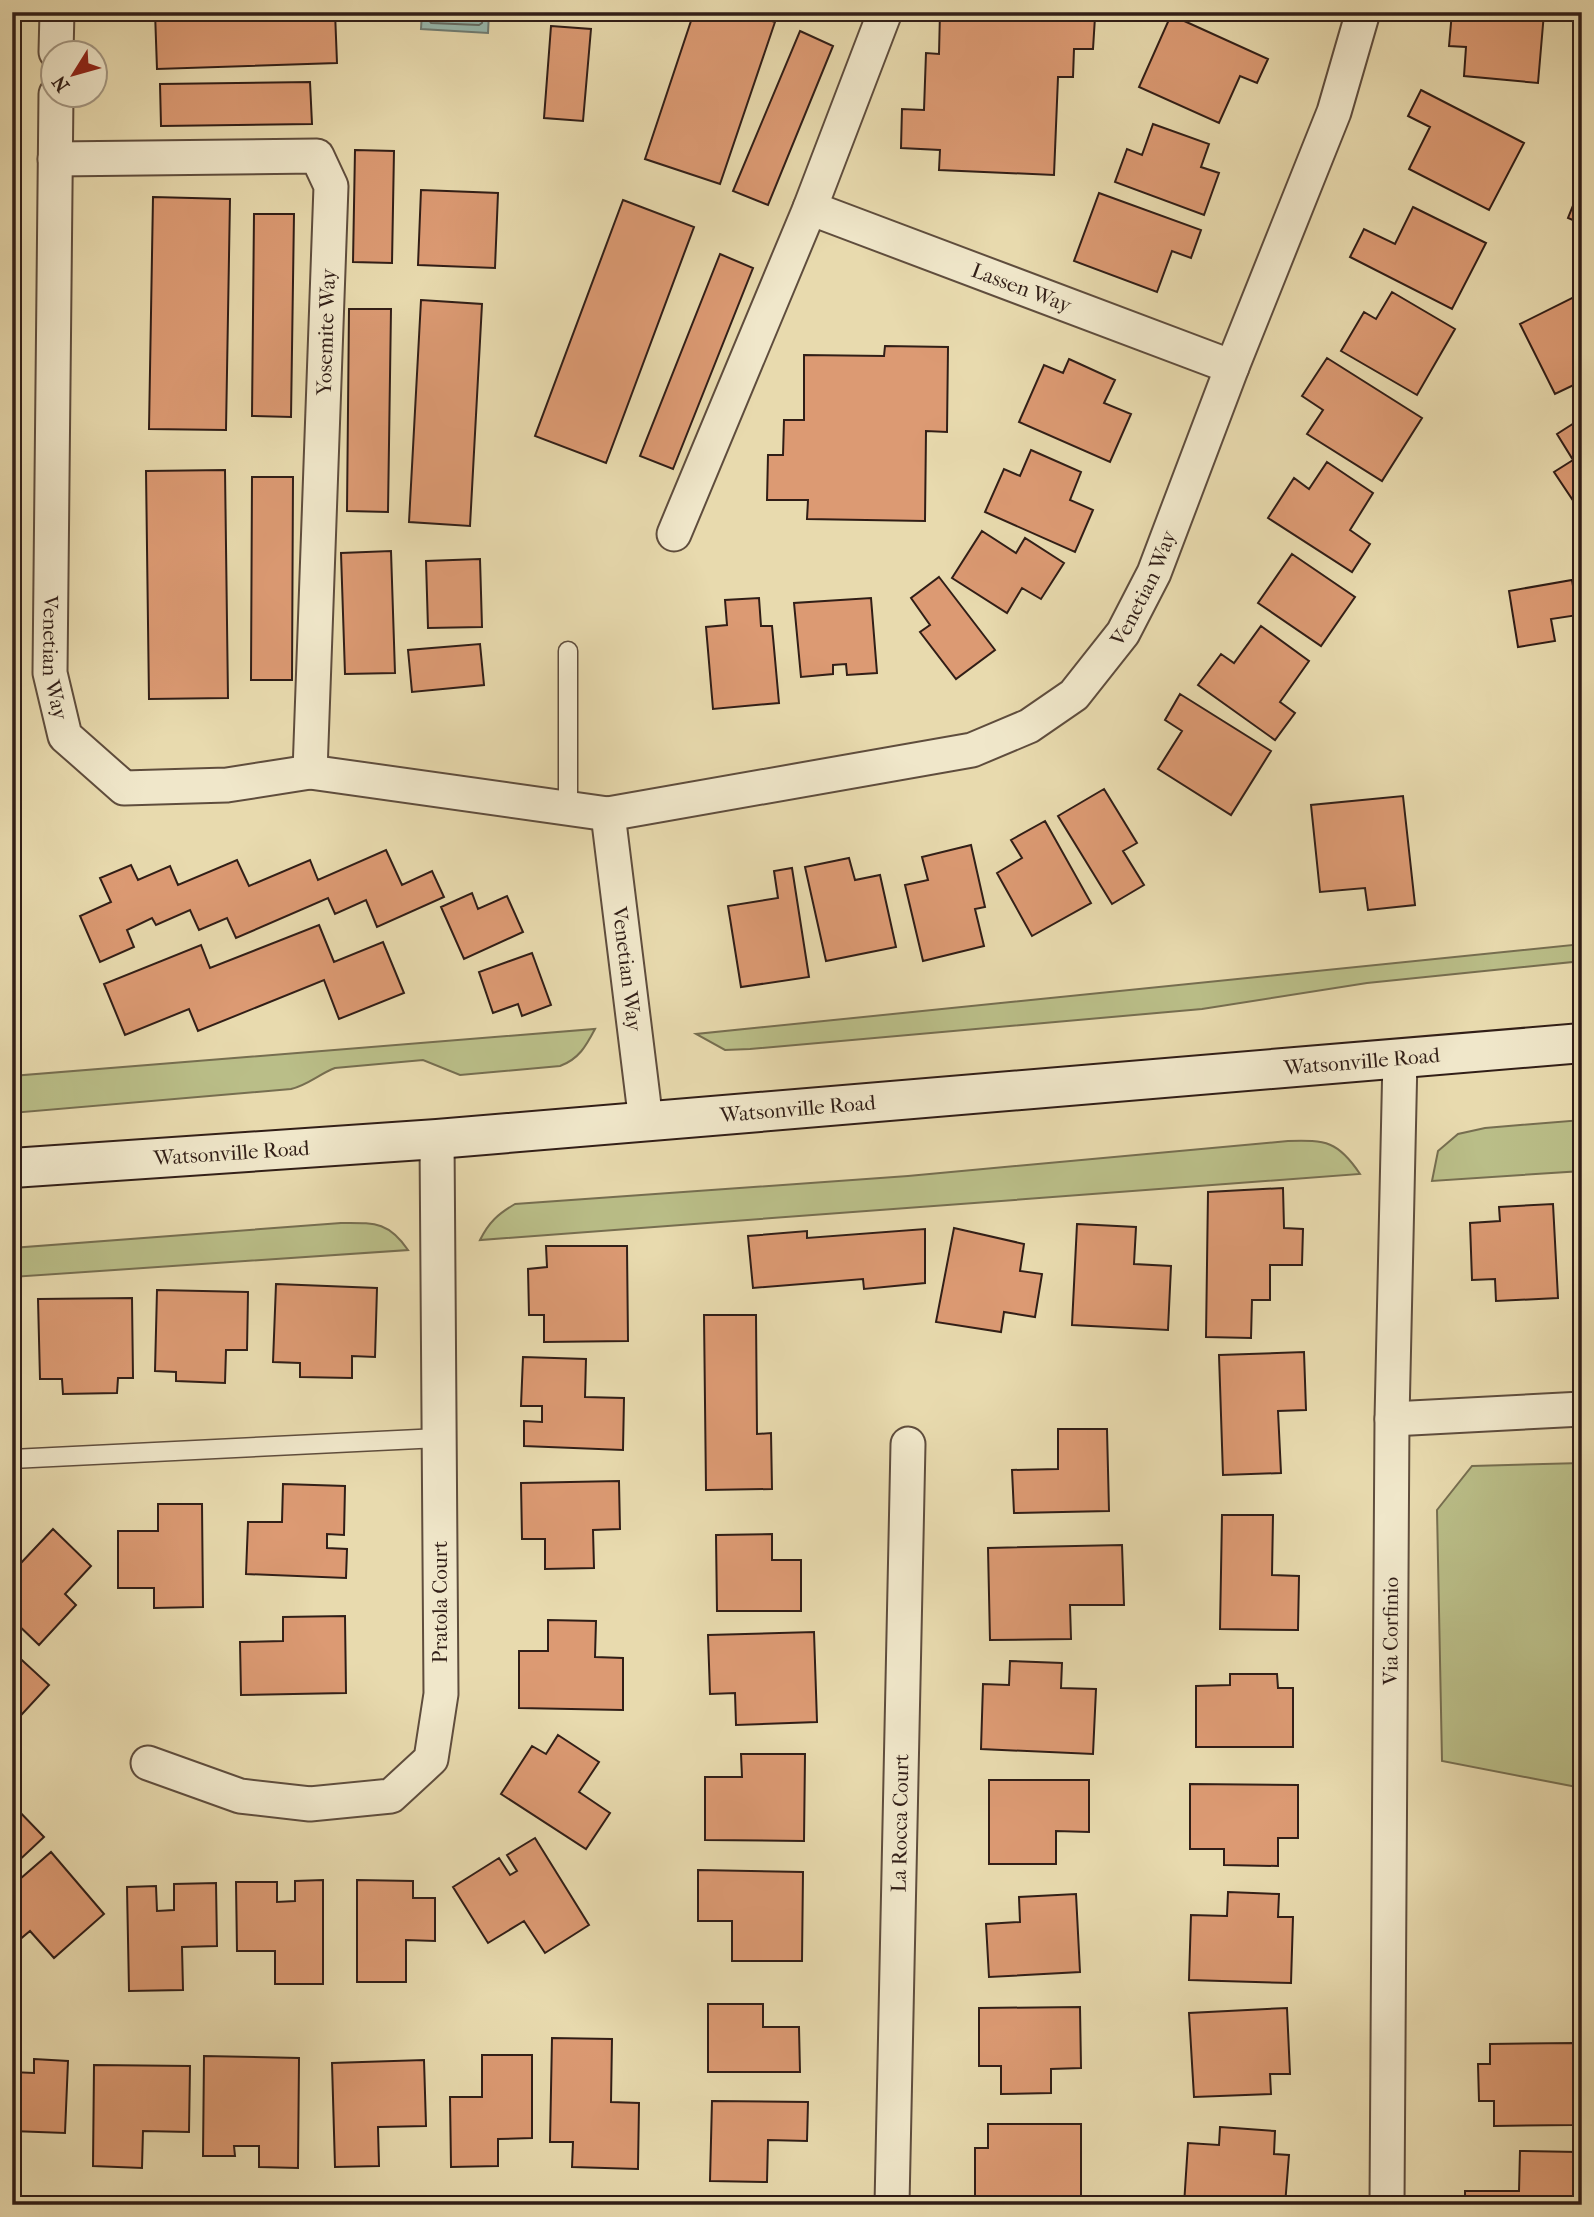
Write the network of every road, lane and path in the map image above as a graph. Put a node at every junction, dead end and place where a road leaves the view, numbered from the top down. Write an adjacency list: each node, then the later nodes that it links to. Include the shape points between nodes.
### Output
1 (57, 12): 4 (street)
2 (885, 12): 7 (street)
3 (1363, 12): 8 (street, Venetian Way, via 1334,112)
4 (56, 38)
5 (56, 108): 6 (street, Venetian Way)
6 (55, 159): 11 (street, Venetian Way, via 50,673 65,736 124,788 227,785); 11 (street, Yosemite Way, via 317,156 331,186)
7 (810, 208): 8 (street, Lassen Way); 9 (street)
8 (1232, 367): 13 (street, Venetian Way, via 1154,573 1123,633 1074,695 1029,726 972,750)
9 (674, 534)
10 (568, 651): 12 (lane)
11 (310, 772): 12 (street, Venetian Way)
12 (568, 808): 13 (street, Venetian Way)
13 (608, 814): 16 (street, Venetian Way)
14 (1582, 1043): 15 (main road, Watsonville Road)
15 (1400, 1058): 16 (main road, Watsonville Road); 20 (street, Via Corfinio)
16 (646, 1122): 17 (main road, Watsonville Road)
17 (437, 1139): 18 (main road, Watsonville Road); 21 (street, Pratola Court)
18 (12, 1168)
19 (1582, 1409): 20 (street)
20 (1392, 1419): 26 (street, Via Corfinio)
21 (439, 1438): 23 (lane); 24 (street, Pratola Court, via 441,1694 431,1759 391,1796 310,1804 240,1796)
22 (908, 1444): 25 (street, La Rocca Court)
23 (12, 1459)
24 (148, 1763)
25 (892, 2205)
26 (1387, 2205)

